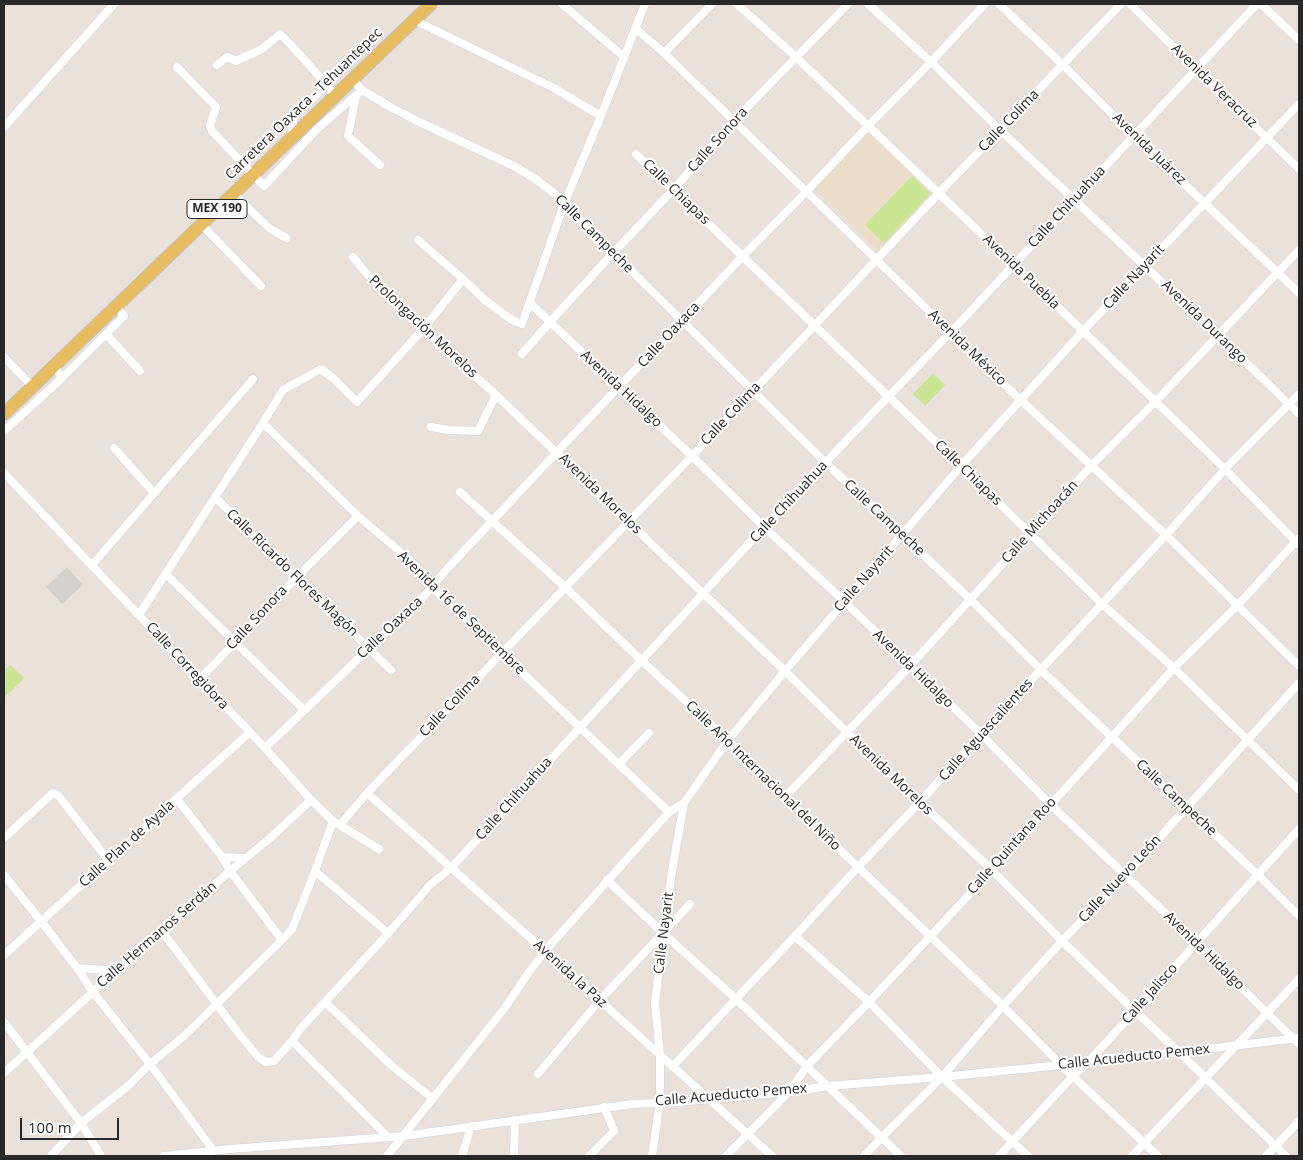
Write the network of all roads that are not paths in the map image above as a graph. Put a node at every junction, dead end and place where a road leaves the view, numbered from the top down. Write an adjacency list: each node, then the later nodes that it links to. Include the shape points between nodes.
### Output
1 (114, 4): 33 (street)
2 (431, 4): 14 (main road, Carretera Oaxaca - Tehuantepec / MEX 190)
3 (562, 4): 18 (street)
4 (644, 4): 15 (street)
5 (712, 4): 17 (street)
6 (737, 4): 19 (street, Avenida Puebla)
7 (848, 4): 19 (street, Calle Sonora)
8 (868, 4): 20 (street, Avenida Durango)
9 (985, 4): 20 (street, Calle Oaxaca)
10 (1000, 4): 21 (street, Avenida Juárez)
11 (1121, 4): 21 (street, Calle Colima)
12 (1130, 4): 24 (street, Avenida Veracruz)
13 (1259, 4): 16 (street); 24 (street, Calle Chihuahua)
14 (414, 20): 25 (main road, Carretera Oaxaca - Tehuantepec / MEX 190); 30 (street, via 523,72)
15 (636, 28): 17 (street, Avenida México); 18 (street)
16 (1299, 40)
17 (664, 54): 31 (street, Avenida México)
18 (623, 56): 30 (street)
19 (796, 57): 31 (street, Calle Sonora); 32 (street, Avenida Puebla)
20 (931, 62): 32 (street, Calle Oaxaca); 34 (street, Avenida Durango)
21 (1063, 64): 34 (street, Calle Colima); 35 (street, Avenida Juárez)
22 (217, 65): 26 (street, via 227,57 236,61 262,49 280,34)
23 (177, 67): 40 (street, via 216,107 210,126 212,131)
24 (1196, 69): 35 (street, Calle Chihuahua); 36 (street, Avenida Veracruz)
25 (352, 79): 26 (main road, Carretera Oaxaca - Tehuantepec / MEX 190); 27 (street, Calle Campeche)
26 (331, 90): 40 (main road, Carretera Oaxaca - Tehuantepec / MEX 190, via 292,136)
27 (362, 90): 28 (street); 47 (street, Calle Campeche, via 417,121 514,166 537,180)
28 (356, 96): 38 (street, via 348,136); 40 (street, via 317,129 264,186)
29 (1299, 104): 36 (street, Calle Nayarit)
30 (601, 116): 47 (street)
31 (734, 121): 41 (street, Calle Sonora); 42 (street, Avenida México)
32 (868, 126): 42 (street, Calle Oaxaca); 44 (street, Avenida Puebla)
33 (4, 127)
34 (1000, 130): 44 (street, Calle Colima); 45 (street, Avenida Durango)
35 (1134, 136): 45 (street, Calle Chihuahua); 46 (street, Avenida Juárez)
36 (1267, 138): 39 (street, Avenida Veracruz); 46 (street, Calle Nayarit)
37 (636, 154): 41 (street, Calle Chiapas)
38 (380, 165)
39 (1299, 168)
40 (253, 174): 43 (main road, Carretera Oaxaca - Tehuantepec / MEX 190)
41 (673, 190): 52 (street, Calle Sonora); 53 (street, Calle Chiapas)
42 (807, 191): 53 (street, Calle Oaxaca); 55 (street, Avenida México)
43 (233, 193): 48 (main road, Carretera Oaxaca - Tehuantepec / MEX 190); 49 (street, via 270,228)
44 (939, 193): 55 (street, Calle Colima); 56 (street, Avenida Puebla)
45 (1074, 200): 56 (street, Calle Chihuahua); 57 (street, Avenida Durango)
46 (1204, 203): 57 (street, Calle Nayarit); 58 (street, Avenida Juárez)
47 (564, 204): 52 (street, Calle Campeche); 62 (street)
48 (201, 224): 60 (street); 63 (main road, Carretera Oaxaca - Tehuantepec / MEX 190)
49 (286, 238)
50 (418, 240): 59 (street)
51 (1299, 250): 58 (street, Calle Michoacán)
52 (613, 253): 64 (street, Calle Campeche); 65 (street, Calle Sonora)
53 (743, 256): 64 (street, Calle Oaxaca); 66 (street, Calle Chiapas)
54 (352, 257): 67 (street, Prolongación Morelos)
55 (877, 260): 66 (street, Calle Colima); 69 (street, Avenida México)
56 (1014, 265): 68 (street, Avenida Puebla); 69 (street, Calle Chihuahua)
57 (1145, 266): 68 (street, Calle Nayarit); 71 (street, Avenida Durango)
58 (1278, 272): 61 (street, Avenida Juárez); 71 (street, Calle Michoacán)
59 (464, 279): 62 (street, via 485,300 522,324); 67 (street)
60 (261, 286)
61 (1299, 292)
62 (530, 303): 65 (street, Avenida Hidalgo)
63 (116, 306): 70 (street, via 124,316); 72 (main road, Carretera Oaxaca - Tehuantepec / MEX 190)
64 (682, 321): 81 (street, Calle Oaxaca); 82 (street, Calle Campeche)
65 (550, 322): 74 (street, Calle Sonora); 81 (street, Avenida Hidalgo)
66 (815, 326): 82 (street, Calle Colima); 85 (street, Calle Chiapas)
67 (423, 329): 84 (street, Prolongación Morelos); 91 (street, via 357,402 321,369 283,390)
68 (1083, 331): 86 (street, Calle Nayarit); 87 (street, Avenida Puebla)
69 (951, 332): 85 (street, Calle Chihuahua); 86 (street, Avenida México)
70 (106, 334): 73 (street); 77 (street)
71 (1218, 335): 87 (street, Calle Michoacán); 88 (street, Avenida Durango)
72 (84, 337): 73 (street); 76 (main road, Carretera Oaxaca - Tehuantepec / MEX 190)
73 (91, 349): 78 (street)
74 (522, 354)
75 (4, 358): 80 (street)
76 (54, 365): 78 (street); 80 (main road, Carretera Oaxaca - Tehuantepec / MEX 190)
77 (140, 371)
78 (62, 378): 93 (street)
79 (253, 379): 103 (street)
80 (32, 386): 89 (main road, Carretera Oaxaca - Tehuantepec / MEX 190)
81 (620, 387): 95 (street, Calle Oaxaca); 96 (street, Avenida Hidalgo)
82 (753, 391): 96 (street, Calle Colima); 97 (street, Calle Campeche)
83 (1299, 394): 88 (street, Calle Aguascalientes)
84 (496, 395): 92 (street, via 478,432); 95 (street, Avenida Morelos)
85 (888, 397): 97 (street, Calle Chihuahua); 98 (street, Calle Chiapas)
86 (1021, 399): 98 (street, Calle Nayarit); 99 (street, Avenida México)
87 (1156, 401): 99 (street, Calle Michoacán); 100 (street, Avenida Puebla)
88 (1289, 404): 90 (street, Avenida Durango); 100 (street, Calle Aguascalientes)
89 (4, 414)
90 (1299, 414)
91 (263, 423): 104 (street); 105 (street, Avenida 16 de Septiembre)
92 (432, 426)
93 (4, 431)
94 (114, 448): 103 (street)
95 (557, 452): 106 (street, Calle Oaxaca); 107 (street, Avenida Morelos)
96 (692, 456): 107 (street, Calle Colima); 108 (street, Avenida Hidalgo)
97 (826, 463): 108 (street, Calle Chihuahua); 110 (street, Calle Campeche)
98 (961, 466): 109 (street, Calle Chiapas); 110 (street, Calle Nayarit)
99 (1091, 466): 109 (street, Calle Michoacán); 111 (street, Avenida México)
100 (1226, 469): 111 (street, Calle Aguascalientes); 112 (street, Avenida Puebla)
101 (4, 474): 113 (street, Calle Corregidora)
102 (460, 492): 106 (street, Calle Año Internacional del Niño)
103 (154, 493): 113 (street)
104 (215, 497): 114 (street); 115 (street, Calle Ricardo Flores Magón)
105 (358, 516): 115 (street, Calle Sonora); 116 (street, Avenida 16 de Septiembre, via 411,561)
106 (492, 521): 116 (street, Calle Oaxaca); 117 (street, Calle Año Internacional del Niño)
107 (628, 521): 117 (street, Calle Colima); 118 (street, Avenida Morelos)
108 (764, 527): 118 (street, Calle Chihuahua); 120 (street, Avenida Hidalgo)
109 (1030, 533): 119 (street, Calle Michoacán); 121 (street, Calle Chiapas)
110 (902, 535): 119 (street, Calle Campeche); 120 (street, Calle Nayarit)
111 (1166, 536): 121 (street, Calle Aguascalientes); 122 (street, Avenida México)
112 (1298, 541): 122 (street, Calle Quintana Roo)
113 (92, 565): 123 (street, Calle Corregidora)
114 (166, 574): 123 (street); 124 (street)
115 (296, 578): 124 (street, Calle Sonora); 125 (street, Calle Ricardo Flores Magón)
116 (432, 587): 125 (street, Calle Oaxaca); 126 (street, Avenida 16 de Septiembre)
117 (565, 587): 126 (street, Calle Colima); 127 (street, Calle Año Internacional del Niño)
118 (703, 594): 127 (street, Calle Chihuahua); 133 (street, Avenida Morelos)
119 (970, 599): 128 (street, Calle Michoacán); 132 (street, Calle Campeche)
120 (844, 602): 128 (street, Avenida Hidalgo); 133 (street, Calle Nayarit)
121 (1102, 604): 130 (street, Calle Chiapas); 132 (street, Calle Aguascalientes)
122 (1238, 605): 129 (street, Avenida México); 130 (street, Calle Quintana Roo)
123 (139, 615): 134 (street, Calle Corregidora)
124 (234, 642): 134 (street, Calle Sonora); 136 (street)
125 (369, 648): 131 (street, Calle Ricardo Flores Magón); 136 (street, Calle Oaxaca)
126 (501, 653): 137 (street, Avenida 16 de Septiembre); 148 (street, Calle Colima)
127 (642, 661): 137 (street, Calle Chihuahua); 143 (street, Calle Año Internacional del Niño)
128 (910, 666): 139 (street, Calle Michoacán); 141 (street, Avenida Hidalgo)
129 (1299, 666)
130 (1174, 668): 142 (street, Calle Quintana Roo); 144 (street, Calle Chiapas)
131 (391, 670)
132 (1040, 670): 141 (street, Calle Aguascalientes); 142 (street, Calle Campeche)
133 (785, 671): 139 (street, Avenida Morelos); 143 (street, Calle Nayarit)
134 (200, 679): 138 (street, Calle Corregidora)
135 (1299, 683): 144 (street, Calle Nuevo León)
136 (304, 710): 145 (street, Calle Oaxaca)
137 (580, 726): 146 (street, Avenida 16 de Septiembre); 165 (street, Calle Chihuahua)
138 (250, 732): 145 (street, Calle Corregidora); 150 (street, Calle Plan de Ayala)
139 (846, 732): 149 (street, Calle Michoacán); 153 (street, Avenida Morelos)
140 (649, 733): 146 (street)
141 (980, 734): 153 (street, Calle Aguascalientes); 154 (street, Avenida Hidalgo)
142 (1111, 737): 154 (street, Calle Quintana Roo); 155 (street, Calle Campeche)
143 (728, 740): 149 (street, Calle Año Internacional del Niño); 152 (street, Calle Nayarit)
144 (1248, 740): 147 (street, Calle Chiapas); 155 (street, Calle Nuevo León)
145 (265, 748): 151 (street, Calle Corregidora)
146 (619, 764): 156 (street, Avenida 16 de Septiembre)
147 (1299, 790)
148 (367, 793): 157 (street, Calle Colima); 165 (street, Avenida la Paz)
149 (785, 797): 164 (street, Calle Año Internacional del Niño)
150 (177, 799): 161 (street); 163 (street, Calle Plan de Ayala)
151 (311, 800): 157 (street, Calle Corregidora); 162 (street, Calle Hermanos Serdán)
152 (684, 803): 156 (street); 178 (street, Calle Nayarit)
153 (919, 803): 164 (street, Calle Aguascalientes); 166 (street, Avenida Morelos)
154 (1050, 804): 166 (street, Calle Quintana Roo); 171 (street, Avenida Hidalgo)
155 (1187, 807): 170 (street, Calle Campeche); 171 (street, Calle Nuevo León)
156 (669, 812): 172 (street)
157 (336, 823): 160 (street, Calle Corregidora); 168 (street)
158 (1299, 830): 170 (street, Calle Jalisco)
159 (4, 838): 163 (street, via 53,793 58,795)
160 (379, 849)
161 (222, 857): 162 (street); 167 (street)
162 (245, 858): 167 (street, Calle Hermanos Serdán)
163 (108, 860): 175 (street, Calle Plan de Ayala)
164 (858, 867): 179 (street, Calle Aguascalientes); 180 (street, Calle Año Internacional del Niño)
165 (451, 868): 177 (street, Calle Chihuahua, via 430,885); 184 (street, Avenida la Paz)
166 (992, 870): 180 (street, Calle Quintana Roo); 182 (street, Avenida Morelos)
167 (230, 871): 176 (street, Calle Hermanos Serdán); 181 (street)
168 (315, 871): 177 (street); 181 (street, via 292,929)
169 (4, 875): 175 (street)
170 (1258, 875): 174 (street, Calle Campeche); 183 (street, Calle Jalisco)
171 (1125, 876): 182 (street, Calle Nuevo León); 183 (street, Avenida Hidalgo)
172 (607, 880): 178 (street); 184 (street)
173 (690, 904): 178 (street)
174 (1299, 916)
175 (41, 921): 185 (street, Calle Plan de Ayala); 186 (street)
176 (162, 931): 187 (street, Calle Hermanos Serdán); 194 (street)
177 (388, 933): 192 (street, Calle Chihuahua)
178 (663, 933): 190 (street); 191 (street); 204 (street, Calle Nayarit, via 656,1003)
179 (795, 936): 190 (street, Calle Aguascalientes); 193 (street)
180 (929, 936): 193 (street, Calle Quintana Roo); 195 (street, Calle Año Internacional del Niño)
181 (282, 940): 194 (street)
182 (1062, 941): 195 (street, Calle Nuevo León); 196 (street, Avenida Morelos)
183 (1196, 942): 196 (street, Calle Jalisco); 197 (street, Avenida Hidalgo)
184 (546, 951): 191 (street, Avenida la Paz); 217 (street)
185 (4, 955)
186 (77, 968): 187 (street); 189 (street)
187 (116, 971): 189 (street, Calle Hermanos Serdán)
188 (1299, 979): 197 (street)
189 (92, 992): 202 (street, Calle Hermanos Serdán); 206 (street)
190 (736, 999): 208 (street, Calle Aguascalientes); 209 (street)
191 (600, 1000): 204 (street, Avenida la Paz); 211 (street)
192 (325, 1002): 200 (street, Calle Chihuahua); 217 (street, via 392,1066)
193 (869, 1002): 209 (street, Calle Quintana Roo); 213 (street)
194 (216, 1003): 200 (street, Calle Chihuahua, via 258,1057 266,1062 274,1061); 206 (street, via 183,1037)
195 (1003, 1006): 207 (street, Calle Año Internacional del Niño); 213 (street, Calle Nuevo León)
196 (1135, 1011): 203 (street, Avenida Morelos); 205 (street, Calle Jalisco)
197 (1266, 1013): 199 (street, Avenida Hidalgo); 201 (street)
198 (4, 1022): 202 (street)
199 (1297, 1040): 201 (street, Calle Acueducto Pemex)
200 (292, 1041): 227 (street)
201 (1236, 1046): 203 (street, Calle Acueducto Pemex); 214 (street)
202 (27, 1052): 210 (street, Calle Hermanos Serdán); 223 (street)
203 (1180, 1052): 205 (street, Calle Acueducto Pemex); 214 (street, Avenida Morelos)
204 (660, 1055): 208 (street, Avenida la Paz); 219 (street, Calle Nayarit)
205 (1090, 1060): 207 (street, Calle Acueducto Pemex); 212 (street, Calle Jalisco)
206 (150, 1064): 223 (street); 232 (street)
207 (1061, 1065): 212 (street, Calle Año Internacional del Niño); 213 (street, Calle Acueducto Pemex)
208 (673, 1066): 218 (street, Avenida la Paz)
209 (807, 1066): 215 (street); 216 (street, Calle Quintana Roo)
210 (4, 1073)
211 (538, 1074)
212 (1073, 1076): 229 (street, Calle Jalisco); 230 (street, Calle Año Internacional del Niño)
213 (942, 1077): 215 (street, Calle Acueducto Pemex); 228 (street); 229 (street)
214 (1206, 1078): 230 (street); 231 (street, Avenida Morelos)
215 (828, 1086): 216 (street, Calle Acueducto Pemex); 228 (street)
216 (789, 1092): 218 (street, Calle Acueducto Pemex); 225 (street, Calle Quintana Roo)
217 (432, 1098): 226 (street)
218 (707, 1098): 219 (street, Calle Acueducto Pemex); 225 (street, Avenida la Paz)
219 (660, 1102): 220 (street, Calle Acueducto Pemex); 240 (street, Calle Nayarit)
220 (604, 1107): 221 (street, Calle Acueducto Pemex); 239 (street, via 614,1131)
221 (515, 1120): 224 (street, Calle Acueducto Pemex); 238 (street)
222 (1299, 1121): 231 (street)
223 (81, 1123): 233 (street); 234 (street)
224 (471, 1126): 226 (street, Calle Acueducto Pemex); 237 (street)
225 (747, 1133): 241 (street, Calle Quintana Roo); 242 (street, Avenida la Paz)
226 (404, 1136): 227 (street, Calle Acueducto Pemex); 236 (street)
227 (388, 1137): 232 (street, Calle Acueducto Pemex)
228 (882, 1137): 243 (street); 244 (street)
229 (1012, 1141): 245 (street, Calle Jalisco); 246 (street)
230 (1144, 1143): 247 (street); 248 (street, Calle Año Internacional del Niño)
231 (1276, 1146): 249 (street); 250 (street, Avenida Morelos)
232 (213, 1150): 235 (street, Calle Acueducto Pemex)
233 (51, 1156)
234 (101, 1156)
235 (164, 1156)
236 (387, 1156)
237 (462, 1156)
238 (514, 1156)
239 (590, 1156)
240 (652, 1156)
241 (726, 1156)
242 (772, 1156)
243 (864, 1156)
244 (901, 1156)
245 (999, 1156)
246 (1028, 1156)
247 (1132, 1156)
248 (1158, 1156)
249 (1266, 1156)
250 (1286, 1156)

